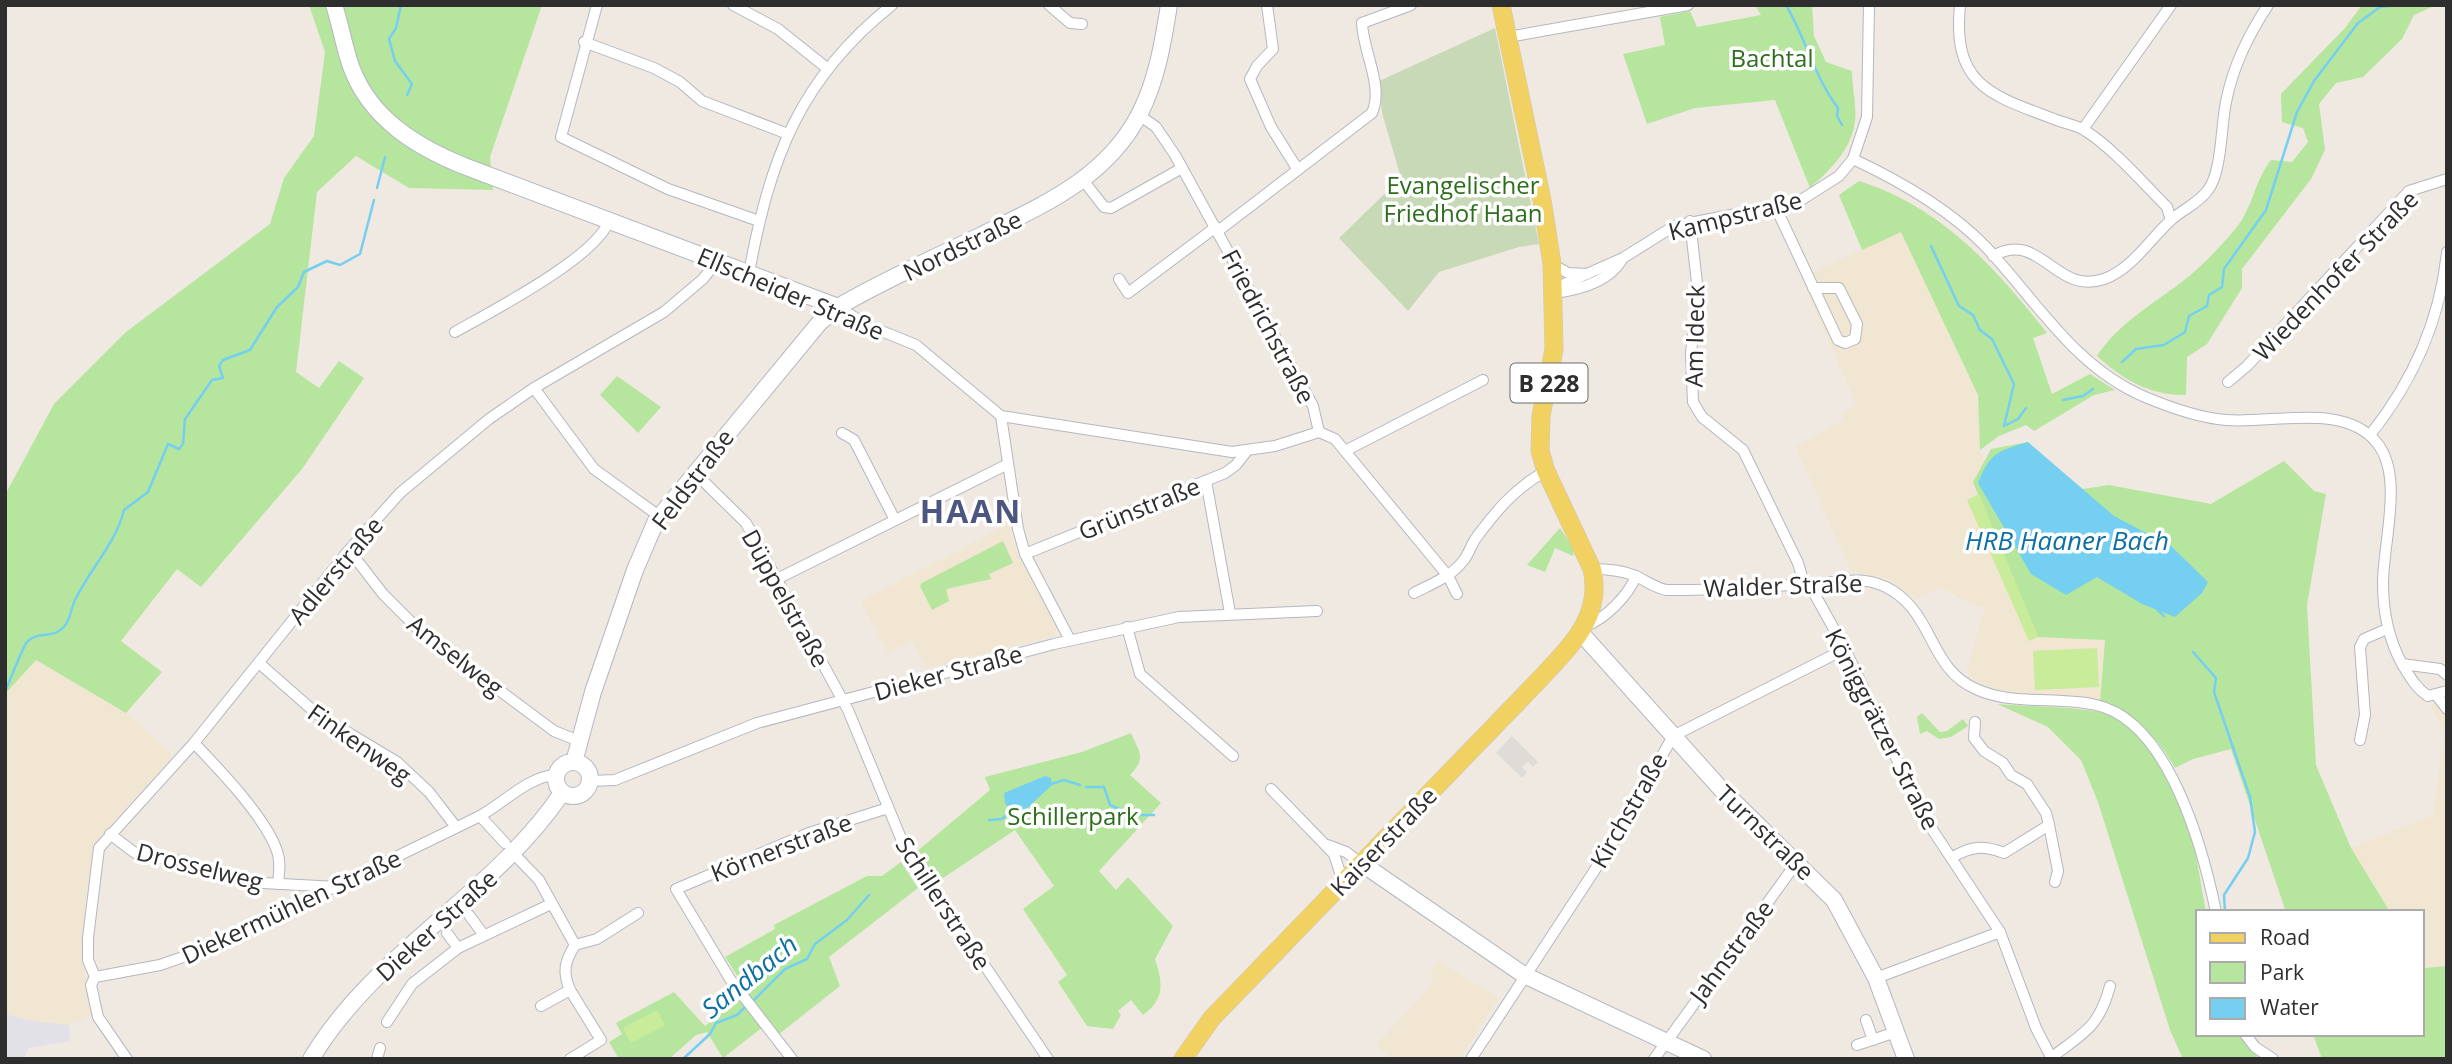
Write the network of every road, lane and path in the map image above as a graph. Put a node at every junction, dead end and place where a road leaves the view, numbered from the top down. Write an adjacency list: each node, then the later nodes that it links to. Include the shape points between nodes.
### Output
1 (334, 5): 30 (street, Ellscheider Straße, via 360,85 376,109 401,132 458,164)
2 (597, 5): 18 (street)
3 (733, 5): 19 (street, via 778,29)
4 (892, 5): 15 (street)
5 (1049, 5): 16 (street, via 1070,23)
6 (1169, 5): 20 (street, Nordstraße, via 1158,66)
7 (1267, 5): 25 (street, via 1273,50 1250,79 1271,127)
8 (1411, 5): 25 (street, via 1362,23 1376,104 1372,113)
9 (1501, 5): 17 (main road, B 228)
10 (1688, 5): 17 (street)
11 (1869, 5): 23 (street, Kampstraße, via 1867,117)
12 (1960, 5): 21 (street, via 1961,51 1977,82 1999,99)
13 (2171, 5): 21 (street)
14 (2268, 5): 29 (street, via 2235,66 2210,189)
15 (878, 9): 19 (street)
16 (1082, 23)
17 (1508, 37): 38 (main road, B 228)
18 (584, 42): 22 (street, via 654,68 702,100); 31 (street, via 561,137 668,189)
19 (828, 69): 22 (street)
20 (1139, 115): 24 (street, Friedrichstraße, via 1156,127); 27 (street, Nordstraße, via 1114,150)
21 (2083, 130): 29 (street, via 2167,206)
22 (788, 134): 31 (street, via 770,176)
23 (1853, 159): 28 (street, Kampstraße, via 1813,195); 35 (street, via 1929,201)
24 (1182, 168): 27 (street, via 1111,208 1104,207); 33 (street, Friedrichstraße)
25 (1298, 170): 33 (street)
26 (2447, 178): 47 (street, Wiedenhofer Straße, via 2409,191)
27 (1083, 180): 44 (street, Nordstraße)
28 (1776, 208): 32 (street, Kampstraße); 42 (street)
29 (2171, 220): 35 (street, via 2120,271 2102,280 2068,278 2026,250 2008,248)
30 (610, 221): 37 (street, Ellscheider Straße); 45 (street, via 573,260)
31 (759, 221): 39 (street)
32 (1690, 221): 36 (street, Kampstraße, via 1660,233); 67 (street, Am Ideck, via 1698,292 1691,353 1697,412 1733,441 1751,465)
33 (1217, 229): 41 (street, via 1128,293); 50 (street, Friedrichstraße, via 1313,406)
34 (2447, 251): 52 (street, via 2435,320 2421,356)
35 (1993, 256): 52 (street, via 2086,361 2144,397 2223,420 2326,417 2343,420)
36 (1623, 258): 40 (street, Kampstraße); 43 (street, Kampstraße, via 1605,277 1570,291)
37 (717, 261): 39 (street, Ellscheider Straße); 48 (street, Adlerstraße, via 664,312)
38 (1552, 264): 40 (street); 43 (main road, B 228)
39 (749, 273): 44 (street, Ellscheider Straße)
40 (1587, 274): 43 (street, Kampstraße)
41 (1119, 279)
42 (1813, 288): 42 (street, via 1838,340 1855,339 1857,324 1839,288)
43 (1553, 291): 56 (main road, B 228, via 1552,366 1539,429)
44 (838, 307): 49 (street, Ellscheider Straße, via 869,326 916,345); 57 (street, Feldstraße, via 820,322)
45 (456, 332)
46 (1483, 380): 53 (street)
47 (2228, 382)
48 (534, 388): 59 (street, via 594,469); 61 (street, Adlerstraße, via 434,463)
49 (1001, 415): 54 (street); 55 (street)
50 (1319, 432): 53 (street, Friedrichstraße, via 1335,439); 54 (street)
51 (842, 433): 60 (street, via 854,440)
52 (2370, 435): 73 (street, via 2383,454 2390,478 2383,580)
53 (1345, 451): 64 (street, Friedrichstraße)
54 (1246, 452): 58 (street, Grünstraße, via 1236,465)
55 (1008, 464): 60 (street); 62 (street)
56 (1546, 471): 63 (main road, B 228); 64 (street, via 1508,498 1464,561)
57 (694, 472): 59 (street, Feldstraße); 66 (street, Düppelstraße, via 746,523)
58 (1206, 481): 62 (street, Grünstraße); 71 (street)
59 (659, 516): 86 (street, Feldstraße, via 635,570)
60 (895, 520): 66 (street)
61 (349, 551): 77 (street, Adlerstraße); 86 (street, Amselweg, via 420,631 554,731)
62 (1025, 554): 75 (street)
63 (1592, 569): 65 (street, Walder Straße); 74 (main road, B 228, via 1594,596)
64 (1448, 576): 68 (street); 69 (street, Friedrichstraße)
65 (1636, 576): 67 (street, Walder Straße, via 1663,590); 74 (street, Kaiserstraße, via 1600,620)
66 (777, 579): 81 (street, Düppelstraße)
67 (1806, 584): 76 (street, Königgrätzer Straße); 109 (street, Walder Straße, via 1855,579 1893,591 1914,609 1951,674 1991,695 2097,705 2117,713 2160,757 2193,827)
68 (1414, 593)
69 (1457, 594)
70 (1317, 611): 71 (street, Dieker Straße)
71 (1230, 613): 72 (street, Dieker Straße)
72 (1127, 627): 75 (street, Dieker Straße); 88 (street, via 1140,674)
73 (2387, 629): 78 (street); 85 (street, via 2372,634 2360,647 2365,715)
74 (1583, 630): 84 (street, Turnstraße); 103 (main road, Kaiserstraße)
75 (1070, 640): 81 (street, Dieker Straße)
76 (1845, 649): 84 (street, Kirchstraße); 101 (street, Königgrätzer Straße, via 1911,792)
77 (259, 663): 87 (street, Adlerstraße); 97 (street, Finkenweg, via 317,714 397,762 429,792)
78 (2402, 664): 79 (street, via 2440,669); 80 (street, via 2428,696)
79 (2447, 675)
80 (2442, 693): 82 (street)
81 (842, 700): 91 (street, Dieker Straße, via 757,723 615,780); 94 (street, Schillerstraße)
82 (2447, 709)
83 (1975, 722): 96 (street, via 1973,732 1979,744 2027,784)
84 (1673, 736): 102 (street, Turnstraße); 117 (street, Kirchstraße, via 1621,830)
85 (2360, 740)
86 (579, 741): 89 (street, Feldstraße)
87 (194, 743): 98 (street, Adlerstraße); 106 (street, via 228,779 272,841 279,859)
88 (1233, 756)
89 (573, 762): 90 (street, via 563,765); 91 (street, via 584,766)
90 (556, 775): 93 (street); 95 (street, Diekermühlen Straße, via 532,779)
91 (590, 781): 93 (street, via 583,793)
92 (1271, 789): 99 (street)
93 (562, 793): 100 (street, Dieker Straße)
94 (888, 808): 134 (street, Körnerstraße, via 809,833 676,888 741,993); 135 (street, Schillerstraße, via 926,882)
95 (480, 816): 97 (street, Diekermühlen Straße); 100 (street)
96 (2049, 825): 101 (street, via 2004,853 1987,847 1968,848); 105 (street, via 2058,871)
97 (456, 828): 107 (street, Diekermühlen Straße)
98 (110, 834): 106 (street, Drosselweg, via 135,853 247,882); 118 (street, Adlerstraße, via 98,851 91,896 88,955)
99 (1326, 845): 103 (street); 104 (street, via 1337,859)
100 (509, 848): 108 (street, via 539,880); 132 (street, Dieker Straße, via 350,1004)
101 (1951, 858): 112 (street, Königgrätzer Straße)
102 (1797, 862): 119 (street, Turnstraße, via 1834,900); 128 (street, Jahnstraße)
103 (1362, 863): 104 (main road, Kaiserstraße); 117 (street)
104 (1343, 882): 136 (main road, Kaiserstraße, via 1212,1018)
105 (2054, 882)
106 (278, 884): 107 (street, Drosselweg)
107 (337, 887): 118 (street, Diekermühlen Straße, via 209,948 160,965)
108 (551, 904): 114 (street); 115 (street)
109 (2216, 910)
110 (638, 913): 115 (street, via 597,939)
111 (469, 915): 114 (street)
112 (2000, 932): 119 (street); 130 (street, Königgrätzer Straße)
113 (447, 933): 116 (street)
114 (484, 934): 116 (street)
115 (575, 945): 121 (street, via 565,960 564,976)
116 (458, 948): 124 (street, via 412,984)
117 (1524, 975): 128 (street); 137 (street, Kirchstraße)
118 (95, 977): 131 (street, Adlerstraße, via 91,985 99,1017)
119 (1876, 978): 125 (street, Turnstraße)
120 (2110, 986): 130 (street, via 2103,1012)
121 (570, 990): 122 (street); 133 (street, via 601,1040)
122 (541, 1006)
123 (1866, 1020): 127 (street)
124 (387, 1022)
125 (1896, 1032): 127 (street); 140 (street, Turnstraße)
126 (2247, 1036): 141 (street)
127 (1873, 1040): 129 (street)
128 (1665, 1041): 138 (street, Jahnstraße); 139 (street)
129 (1857, 1045)
130 (2052, 1058)
131 (127, 1059)
132 (311, 1059)
133 (570, 1059)
134 (792, 1059)
135 (1048, 1059)
136 (1184, 1059)
137 (1471, 1059)
138 (1654, 1059)
139 (1703, 1059)
140 (1906, 1059)
141 (2273, 1059)

